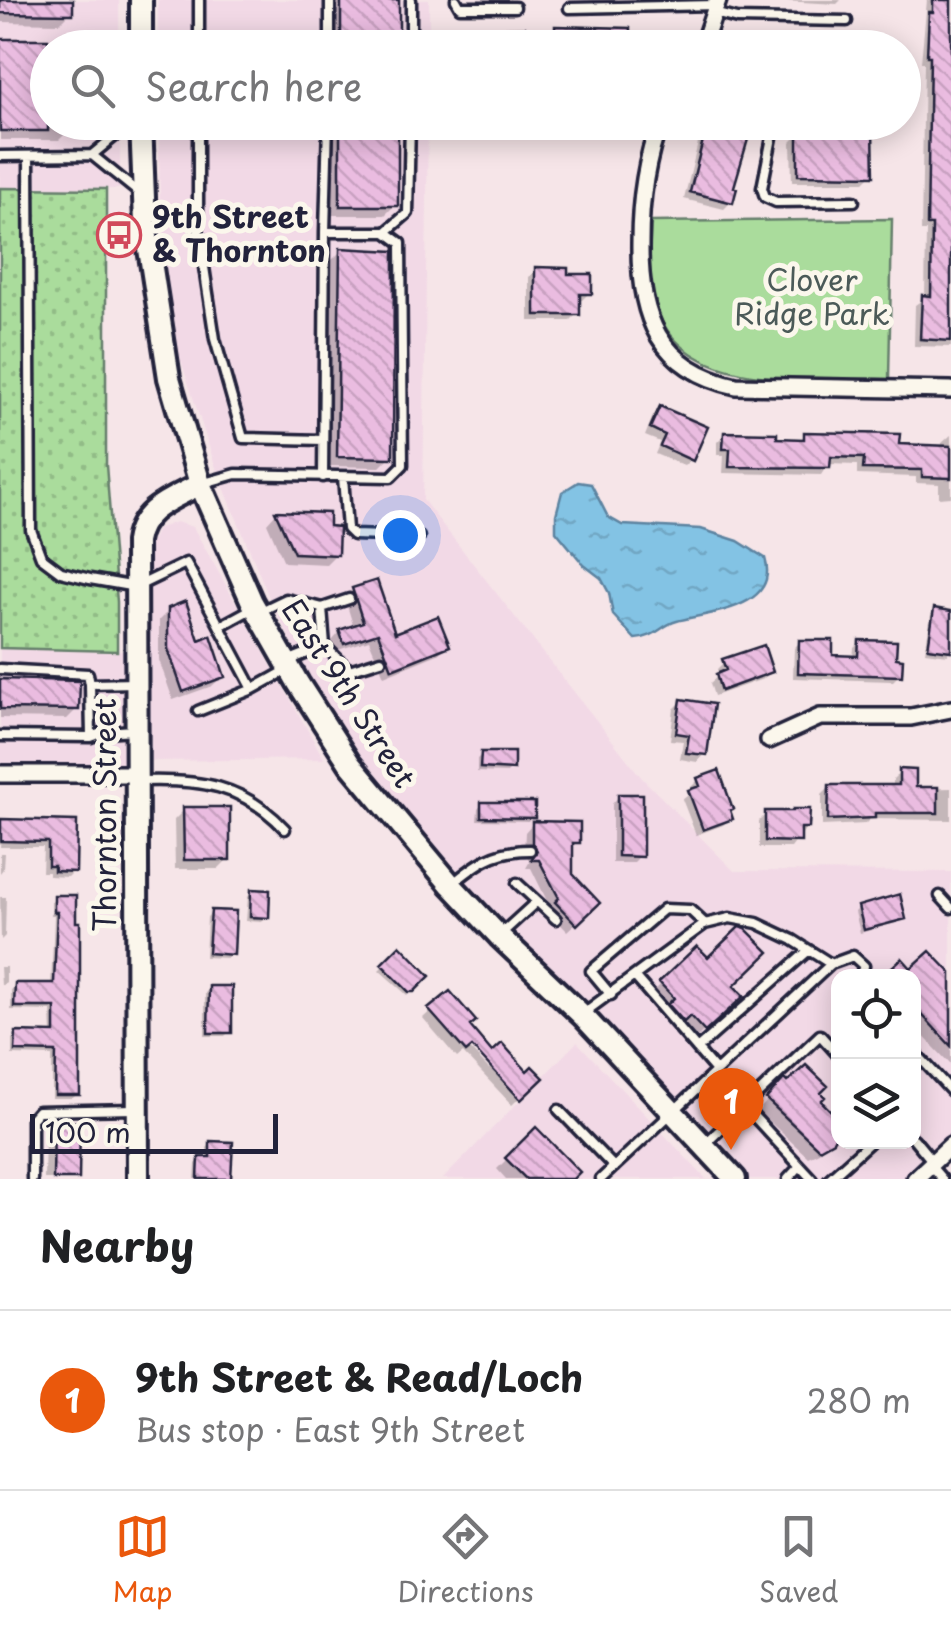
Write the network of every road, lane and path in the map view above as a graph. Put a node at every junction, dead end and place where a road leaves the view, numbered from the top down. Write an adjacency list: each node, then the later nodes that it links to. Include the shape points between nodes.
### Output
1 (141, 0): 10 (main road)
2 (199, 0): 11 (lane)
3 (330, 0): 12 (lane)
4 (411, 0): 13 (lane)
5 (456, 0): 7 (lane, via 460,7)
6 (716, 6): 8 (lane); 9 (lane, via 738,18); 14 (street)
7 (515, 7)
8 (569, 8)
9 (847, 21)
10 (141, 30)
11 (198, 30)
12 (330, 30)
13 (411, 30)
14 (708, 30)
15 (110, 140): 22 (lane)
16 (142, 140): 25 (main road, East 9th Street)
17 (198, 140): 30 (lane, via 198,228 215,339 242,438)
18 (328, 140): 27 (lane)
19 (410, 140): 28 (lane, via 408,213)
20 (655, 140): 29 (street, via 640,198 641,294 665,347 697,372 736,386)
21 (771, 140): 26 (lane, via 766,197)
22 (92, 155): 24 (lane); 25 (lane)
23 (0, 156): 24 (lane)
24 (29, 156): 35 (lane, via 31,530 41,557 61,572)
25 (144, 196): 33 (main road, East 9th Street, via 166,361)
26 (854, 200)
27 (325, 232): 28 (lane); 30 (lane)
28 (386, 232): 32 (lane, via 401,242 403,464 391,478)
29 (951, 390)
30 (323, 440): 31 (lane)
31 (323, 477): 32 (lane); 33 (lane, via 236,474)
32 (343, 478): 34 (lane, via 347,529 353,534)
33 (200, 484): 35 (main road, Thornton Street, via 142,520); 38 (main road, East 9th Street)
34 (419, 537)
35 (136, 587): 39 (lane, via 186,563); 44 (main road, Thornton Street)
36 (350, 599): 37 (lane)
37 (322, 608): 38 (lane, via 286,600); 40 (lane)
38 (257, 610): 39 (lane); 42 (main road, East 9th Street)
39 (220, 626): 46 (lane)
40 (324, 646): 41 (lane, via 350,670); 42 (lane)
41 (381, 660)
42 (287, 665): 46 (lane); 58 (main road, East 9th Street, via 350,764)
43 (0, 669): 45 (lane, via 88,674)
44 (136, 683): 45 (lane); 49 (main road, Thornton Street)
45 (90, 684): 51 (lane)
46 (253, 689): 48 (lane)
47 (951, 708): 52 (street, via 911,718 820,718)
48 (198, 710)
49 (136, 730): 51 (lane); 54 (main road, Thornton Street)
50 (0, 736): 51 (lane)
51 (92, 738)
52 (769, 740)
53 (0, 774): 54 (street)
54 (136, 777): 55 (lane, via 199,781 268,810); 77 (main road, Thornton Street)
55 (285, 829)
56 (530, 850): 58 (lane, via 489,856)
57 (517, 884): 60 (lane)
58 (452, 885): 64 (main road, East 9th Street)
59 (940, 896): 61 (lane)
60 (536, 902): 62 (lane); 64 (lane)
61 (951, 908)
62 (556, 919)
63 (705, 924): 65 (lane, via 730,918 756,923); 68 (lane); 69 (lane, via 690,910 664,909 591,971)
64 (499, 936): 70 (main road, East 9th Street)
65 (809, 950): 66 (lane); 72 (lane)
66 (831, 964): 67 (lane, via 853,956); 74 (lane)
67 (863, 969)
68 (635, 977): 69 (lane); 72 (lane)
69 (611, 994): 70 (lane)
70 (582, 1015): 79 (main road, East 9th Street)
71 (831, 1048): 76 (lane, via 820,1035)
72 (696, 1049): 74 (lane)
73 (921, 1059): 75 (lane)
74 (716, 1072): 79 (lane)
75 (951, 1091)
76 (746, 1107): 80 (lane); 86 (lane)
77 (138, 1110): 88 (lane, via 38,1112 32,1118); 89 (main road, Thornton Street)
78 (560, 1110): 85 (lane)
79 (672, 1112): 80 (main road, East 9th Street); 85 (lane)
80 (704, 1145): 87 (main road, East 9th Street)
81 (951, 1146): 84 (street)
82 (862, 1149): 93 (lane)
83 (921, 1149): 84 (lane)
84 (932, 1164): 94 (street); 95 (lane)
85 (614, 1166): 90 (lane)
86 (800, 1167): 91 (lane); 92 (lane)
87 (730, 1177)
88 (32, 1179)
89 (138, 1179)
90 (601, 1179)
91 (788, 1179)
92 (812, 1179)
93 (829, 1179)
94 (915, 1179)
95 (942, 1179)

